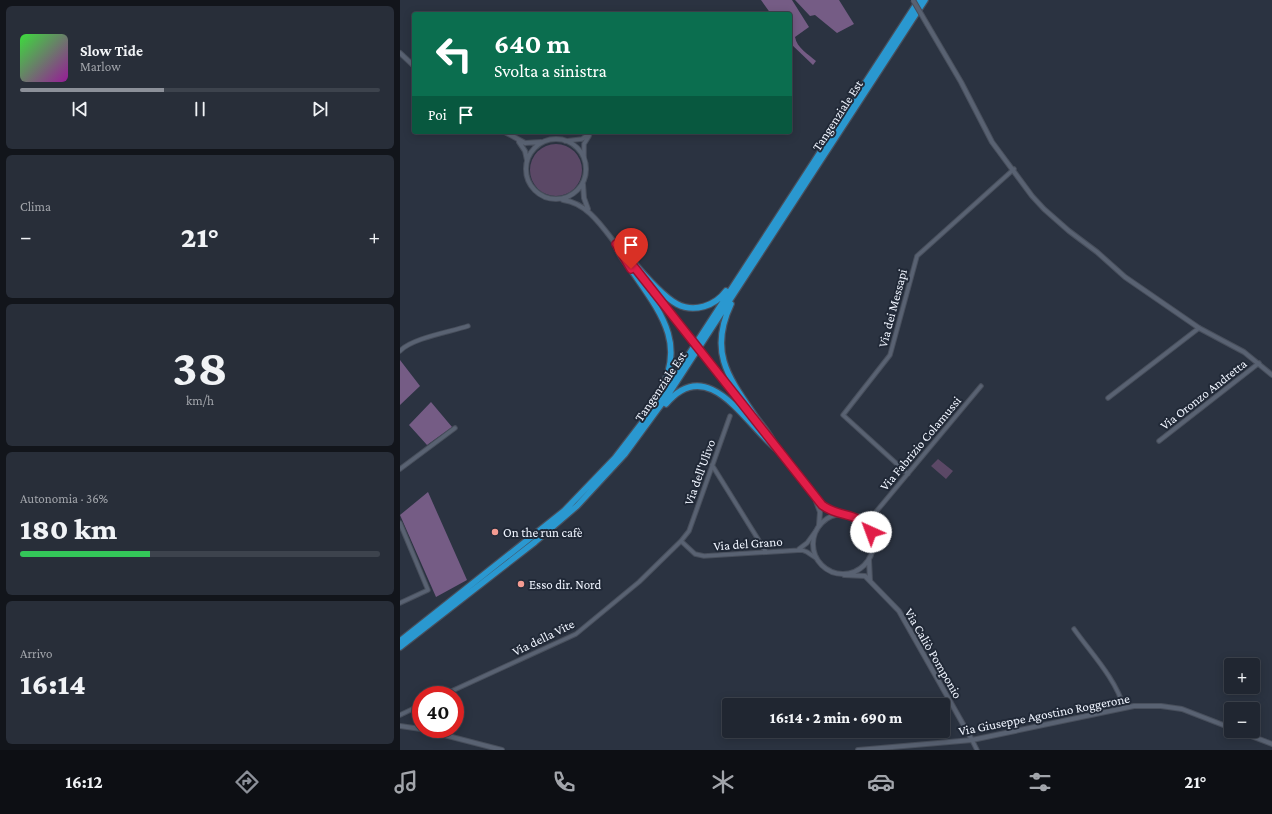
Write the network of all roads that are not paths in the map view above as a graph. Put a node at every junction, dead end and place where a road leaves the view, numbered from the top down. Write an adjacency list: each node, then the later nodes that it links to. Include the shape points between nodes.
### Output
1 (913, 0): 14 (street, bridge, via 961,82 986,132)
2 (919, 0): 19 (highway, Tangenziale Est)
3 (925, 0): 20 (highway, Tangenziale Est)
4 (400, 53): 5 (street)
5 (412, 64)
6 (508, 134): 10 (street)
7 (589, 134): 9 (street, via 582,139)
8 (591, 134): 12 (street, via 584,144)
9 (565, 140): 11 (street); 12 (street, via 576,147)
10 (518, 141): 11 (street, via 531,144); 13 (street, via 525,151)
11 (543, 142): 13 (street, via 536,147)
12 (584, 158): 15 (street, via 586,171)
13 (527, 162): 16 (street, via 528,179 537,193 544,197)
14 (1014, 169): 22 (street, via 1036,200 1069,231 1098,252 1125,277); 37 (street, Via dei Messapi, via 918,253 890,355 843,415)
15 (583, 184): 16 (street, via 573,194); 17 (street, via 584,198)
16 (560, 199): 17 (street, via 578,203)
17 (590, 213): 18 (street)
18 (615, 243): 19 (highway, via 671,300 690,307 703,307 718,300); 30 (highway, via 662,318 671,344 670,365 665,382); 33 (street, bridge)
19 (755, 252): 30 (highway, Tangenziale Est)
20 (754, 263): 31 (highway, Tangenziale Est); 33 (highway, via 727,312 720,345 727,373)
21 (468, 326): 23 (street, via 420,341)
22 (1199, 328): 24 (street, via 1224,340); 27 (street)
23 (400, 351)
24 (1259, 363): 25 (street); 32 (street, Via Oronzo Andretta)
25 (1272, 375)
26 (981, 386): 37 (street, Via Fabrizio Colamussi)
27 (1108, 398)
28 (730, 416): 35 (street, Via dell'Ulivo)
29 (455, 428): 36 (street)
30 (638, 429): 55 (highway, Tangenziale Est, via 615,458 564,511)
31 (638, 438): 34 (highway, via 673,396 691,388 704,387 717,391 729,401); 56 (highway, Tangenziale Est, via 591,492 560,522)
32 (1159, 441)
33 (774, 444): 34 (street)
34 (778, 450): 38 (street)
35 (712, 465): 46 (street, Via dell'Ulivo, via 686,535); 48 (street)
36 (400, 469)
37 (908, 474): 39 (street, Via Fabrizio Colamussi)
38 (812, 493): 40 (street, via 826,508); 43 (street, via 820,512)
39 (875, 513): 41 (street, via 864,517); 45 (street)
40 (842, 514): 41 (street); 43 (street, via 828,518)
41 (851, 515): 45 (street, via 867,526)
42 (400, 523): 53 (street, via 428,590)
43 (818, 527): 44 (street)
44 (815, 532): 47 (street, via 807,544); 49 (street, via 813,545)
45 (872, 537): 50 (street)
46 (681, 541): 48 (street, Via del Grano, via 695,554 704,556); 57 (street, Via della Vite, via 634,587 576,634)
47 (794, 550): 48 (street, Via del Grano); 49 (street, via 805,550)
48 (766, 552)
49 (816, 558): 51 (street, Via Caliò Pomponio, via 829,571)
50 (869, 559): 51 (street, via 859,570); 52 (street, via 869,577)
51 (844, 575): 52 (street, Via Caliò Pomponio, via 861,575)
52 (872, 582): 66 (street, Via Caliò Pomponio, via 899,611)
53 (400, 603)
54 (1074, 629): 58 (street, via 1112,682)
55 (400, 641)
56 (400, 647)
57 (463, 686)
58 (1124, 708): 61 (street, Via Giuseppe Agostino Roggerone, via 1161,706 1182,709); 66 (street, Via Giuseppe Agostino Roggerone)
59 (412, 709): 60 (street)
60 (400, 715)
61 (1224, 725)
62 (400, 726): 63 (street)
63 (412, 728)
64 (456, 738): 68 (street)
65 (1256, 738): 67 (street)
66 (972, 740): 69 (street, Via Giuseppe Agostino Roggerone); 70 (street)
67 (1272, 744)
68 (502, 750)
69 (858, 750)
70 (977, 750)

